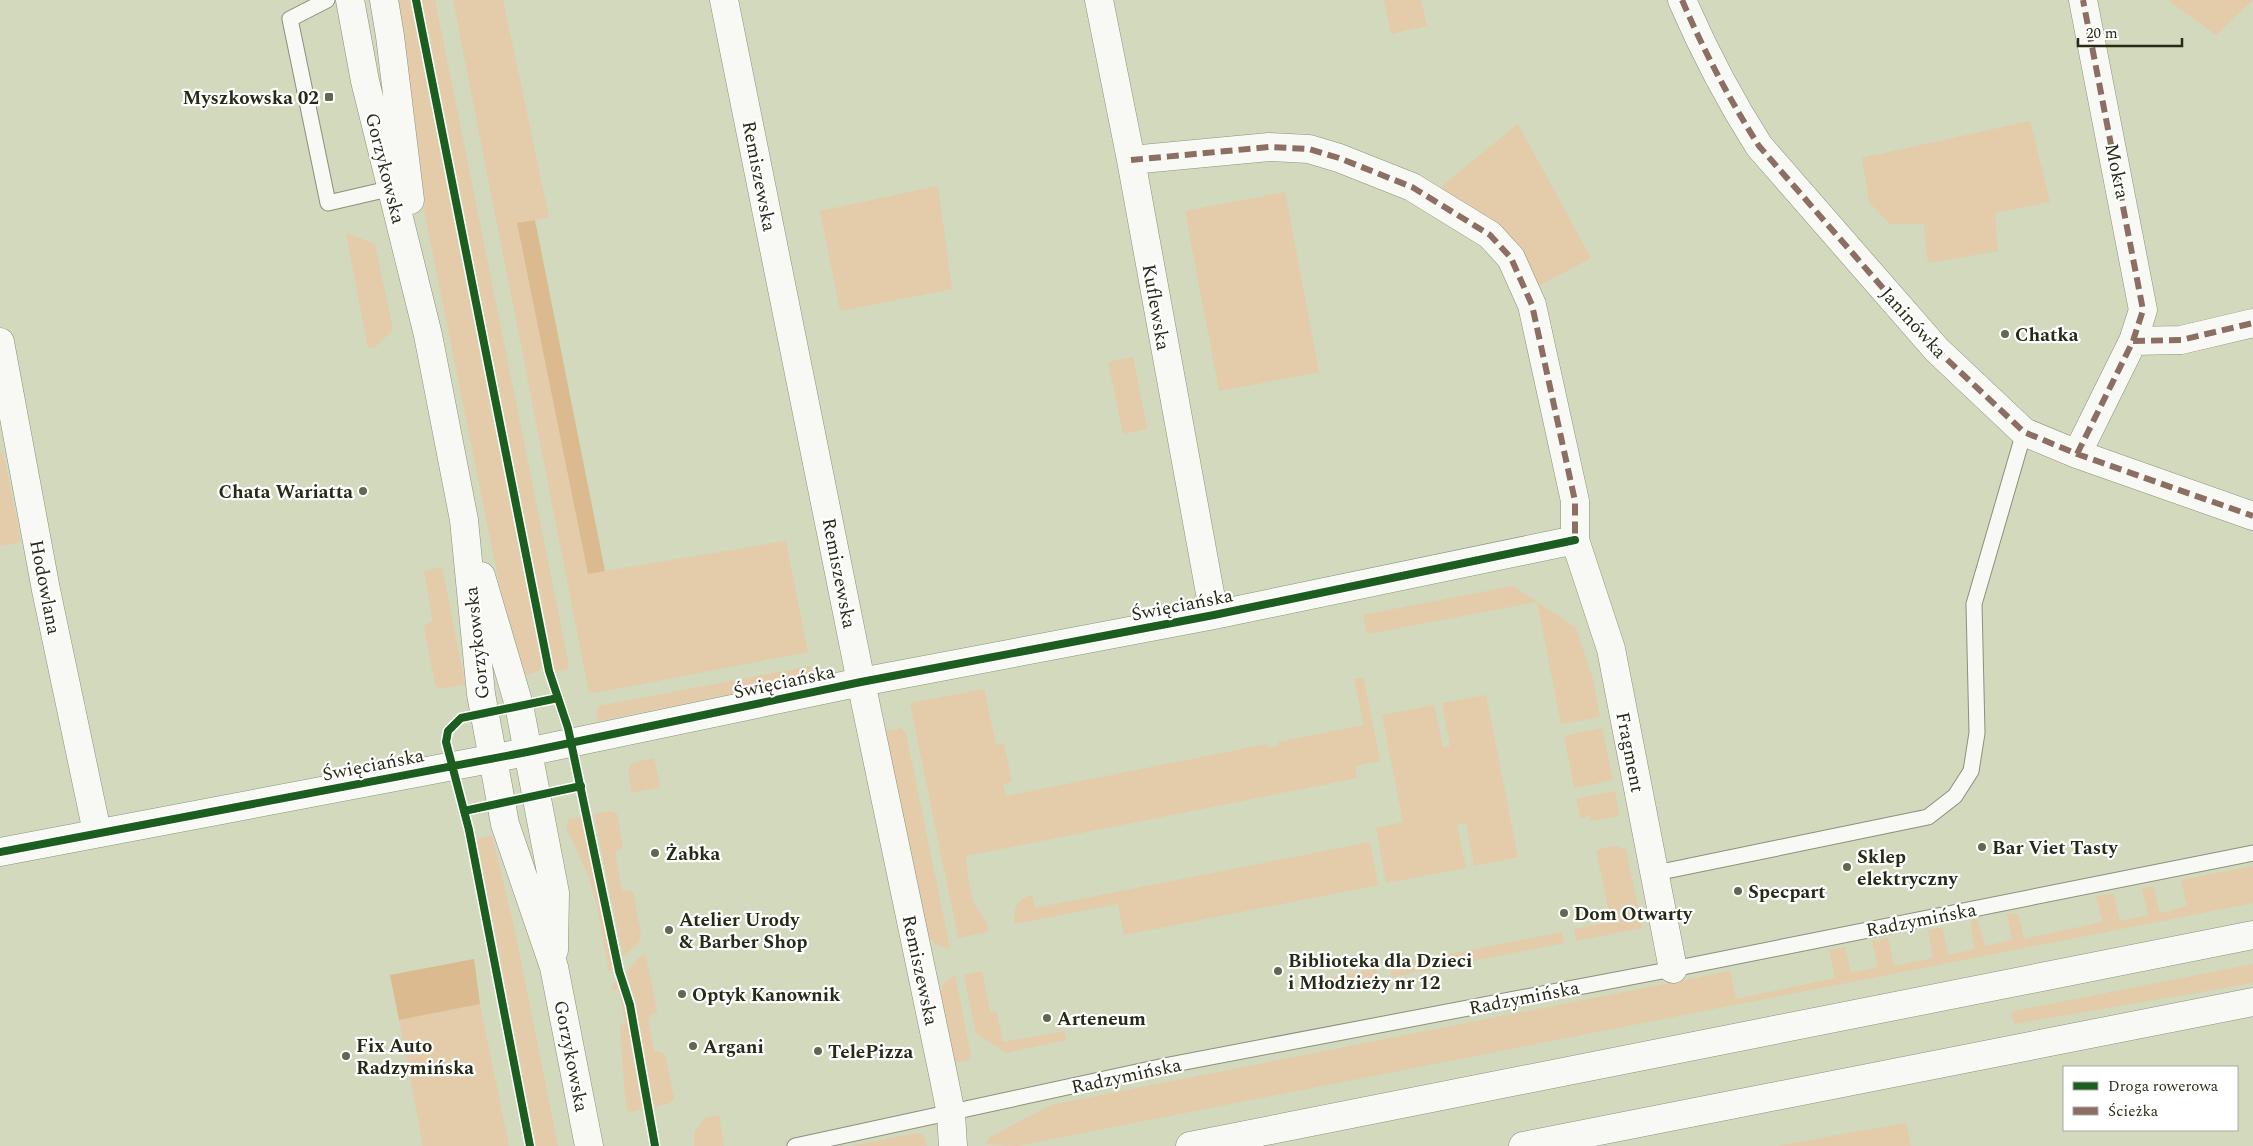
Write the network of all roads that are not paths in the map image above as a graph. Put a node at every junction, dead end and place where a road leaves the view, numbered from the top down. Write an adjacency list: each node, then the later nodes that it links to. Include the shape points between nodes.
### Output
1 (327, 0): 9 (lane, via 290,19 328,203)
2 (350, 0): 9 (street, Gorzykowska, via 365,81)
3 (384, 0): 9 (street, Gorzykowska)
4 (724, 0): 19 (street, Remiszewska)
5 (1099, 0): 8 (street, Kuflewska)
6 (1682, 0): 13 (street, Janinówka, via 1704,51 1759,146 1937,350)
7 (2083, 0): 11 (street, Mokra, via 2144,310)
8 (1130, 160): 17 (street, Fragment, via 1269,147 1309,149 1412,187 1490,235 1511,258 1532,304 1575,501); 18 (street, Kuflewska)
9 (400, 186): 16 (street, Gorzykowska)
10 (2253, 323): 11 (street, via 2181,340)
11 (2133, 341): 14 (street, Mokra)
12 (0, 342): 22 (street, Hodowlana, via 46,590)
13 (2024, 432): 14 (street, Janinówka); 25 (lane, via 1974,604 1977,732 1970,771 1955,796 1928,817)
14 (2077, 454): 15 (street, Janinówka)
15 (2253, 516)
16 (464, 520): 20 (street, Gorzykowska, via 515,688); 21 (street, Gorzykowska, via 481,694)
17 (1575, 540): 18 (street, Święciańska); 25 (street, Fragment, via 1611,649)
18 (1214, 615): 19 (street, Święciańska)
19 (861, 682): 20 (street, Święciańska); 30 (street, Remiszewska)
20 (527, 752): 21 (street, Święciańska); 27 (street, Gorzykowska, via 555,893)
21 (492, 758): 22 (street, Święciańska); 27 (street, Gorzykowska, via 504,824)
22 (97, 832): 23 (street, Święciańska)
23 (0, 852)
24 (2253, 853): 28 (lane, Radzymińska)
25 (1656, 873): 28 (street, Fragment)
26 (2253, 935): 34 (street)
27 (554, 967): 31 (street, Gorzykowska)
28 (1672, 969): 30 (lane, Radzymińska, via 1169,1065)
29 (2253, 1002): 35 (street)
30 (951, 1114): 32 (lane, Radzymińska); 33 (street, Remiszewska)
31 (589, 1146)
32 (796, 1146)
33 (952, 1146)
34 (1190, 1146)
35 (1523, 1146)

